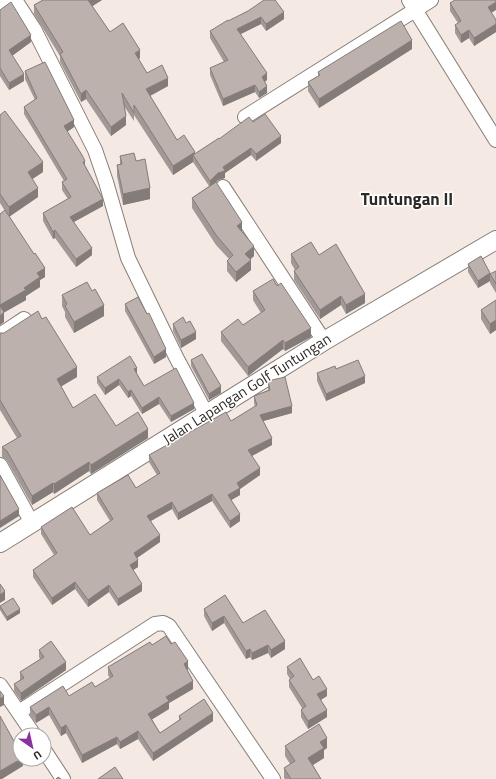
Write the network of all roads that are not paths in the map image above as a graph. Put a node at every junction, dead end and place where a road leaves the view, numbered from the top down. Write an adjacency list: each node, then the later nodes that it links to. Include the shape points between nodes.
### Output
1 (4, 0): 4 (street)
2 (15, 0): 13 (street, via 34,29 95,150 128,258)
3 (431, 0): 5 (street)
4 (0, 3)
5 (412, 5): 6 (street); 7 (street)
6 (245, 117)
7 (496, 140)
8 (224, 187): 12 (street)
9 (496, 240): 12 (street, Jalan Lapangan Golf Tuntungan)
10 (24, 319): 11 (street)
11 (0, 335)
12 (324, 341): 13 (street, Jalan Lapangan Golf Tuntungan)
13 (207, 415): 15 (street, Jalan Lapangan Golf Tuntungan)
14 (0, 465): 15 (street)
15 (32, 523): 16 (street, Jalan Lapangan Golf Tuntungan)
16 (0, 543)
17 (0, 685): 18 (street)
18 (19, 712): 19 (street); 22 (street, via 155,624 163,623 169,626)
19 (29, 727)
20 (52, 762): 21 (street)
21 (63, 779)
22 (273, 779)

